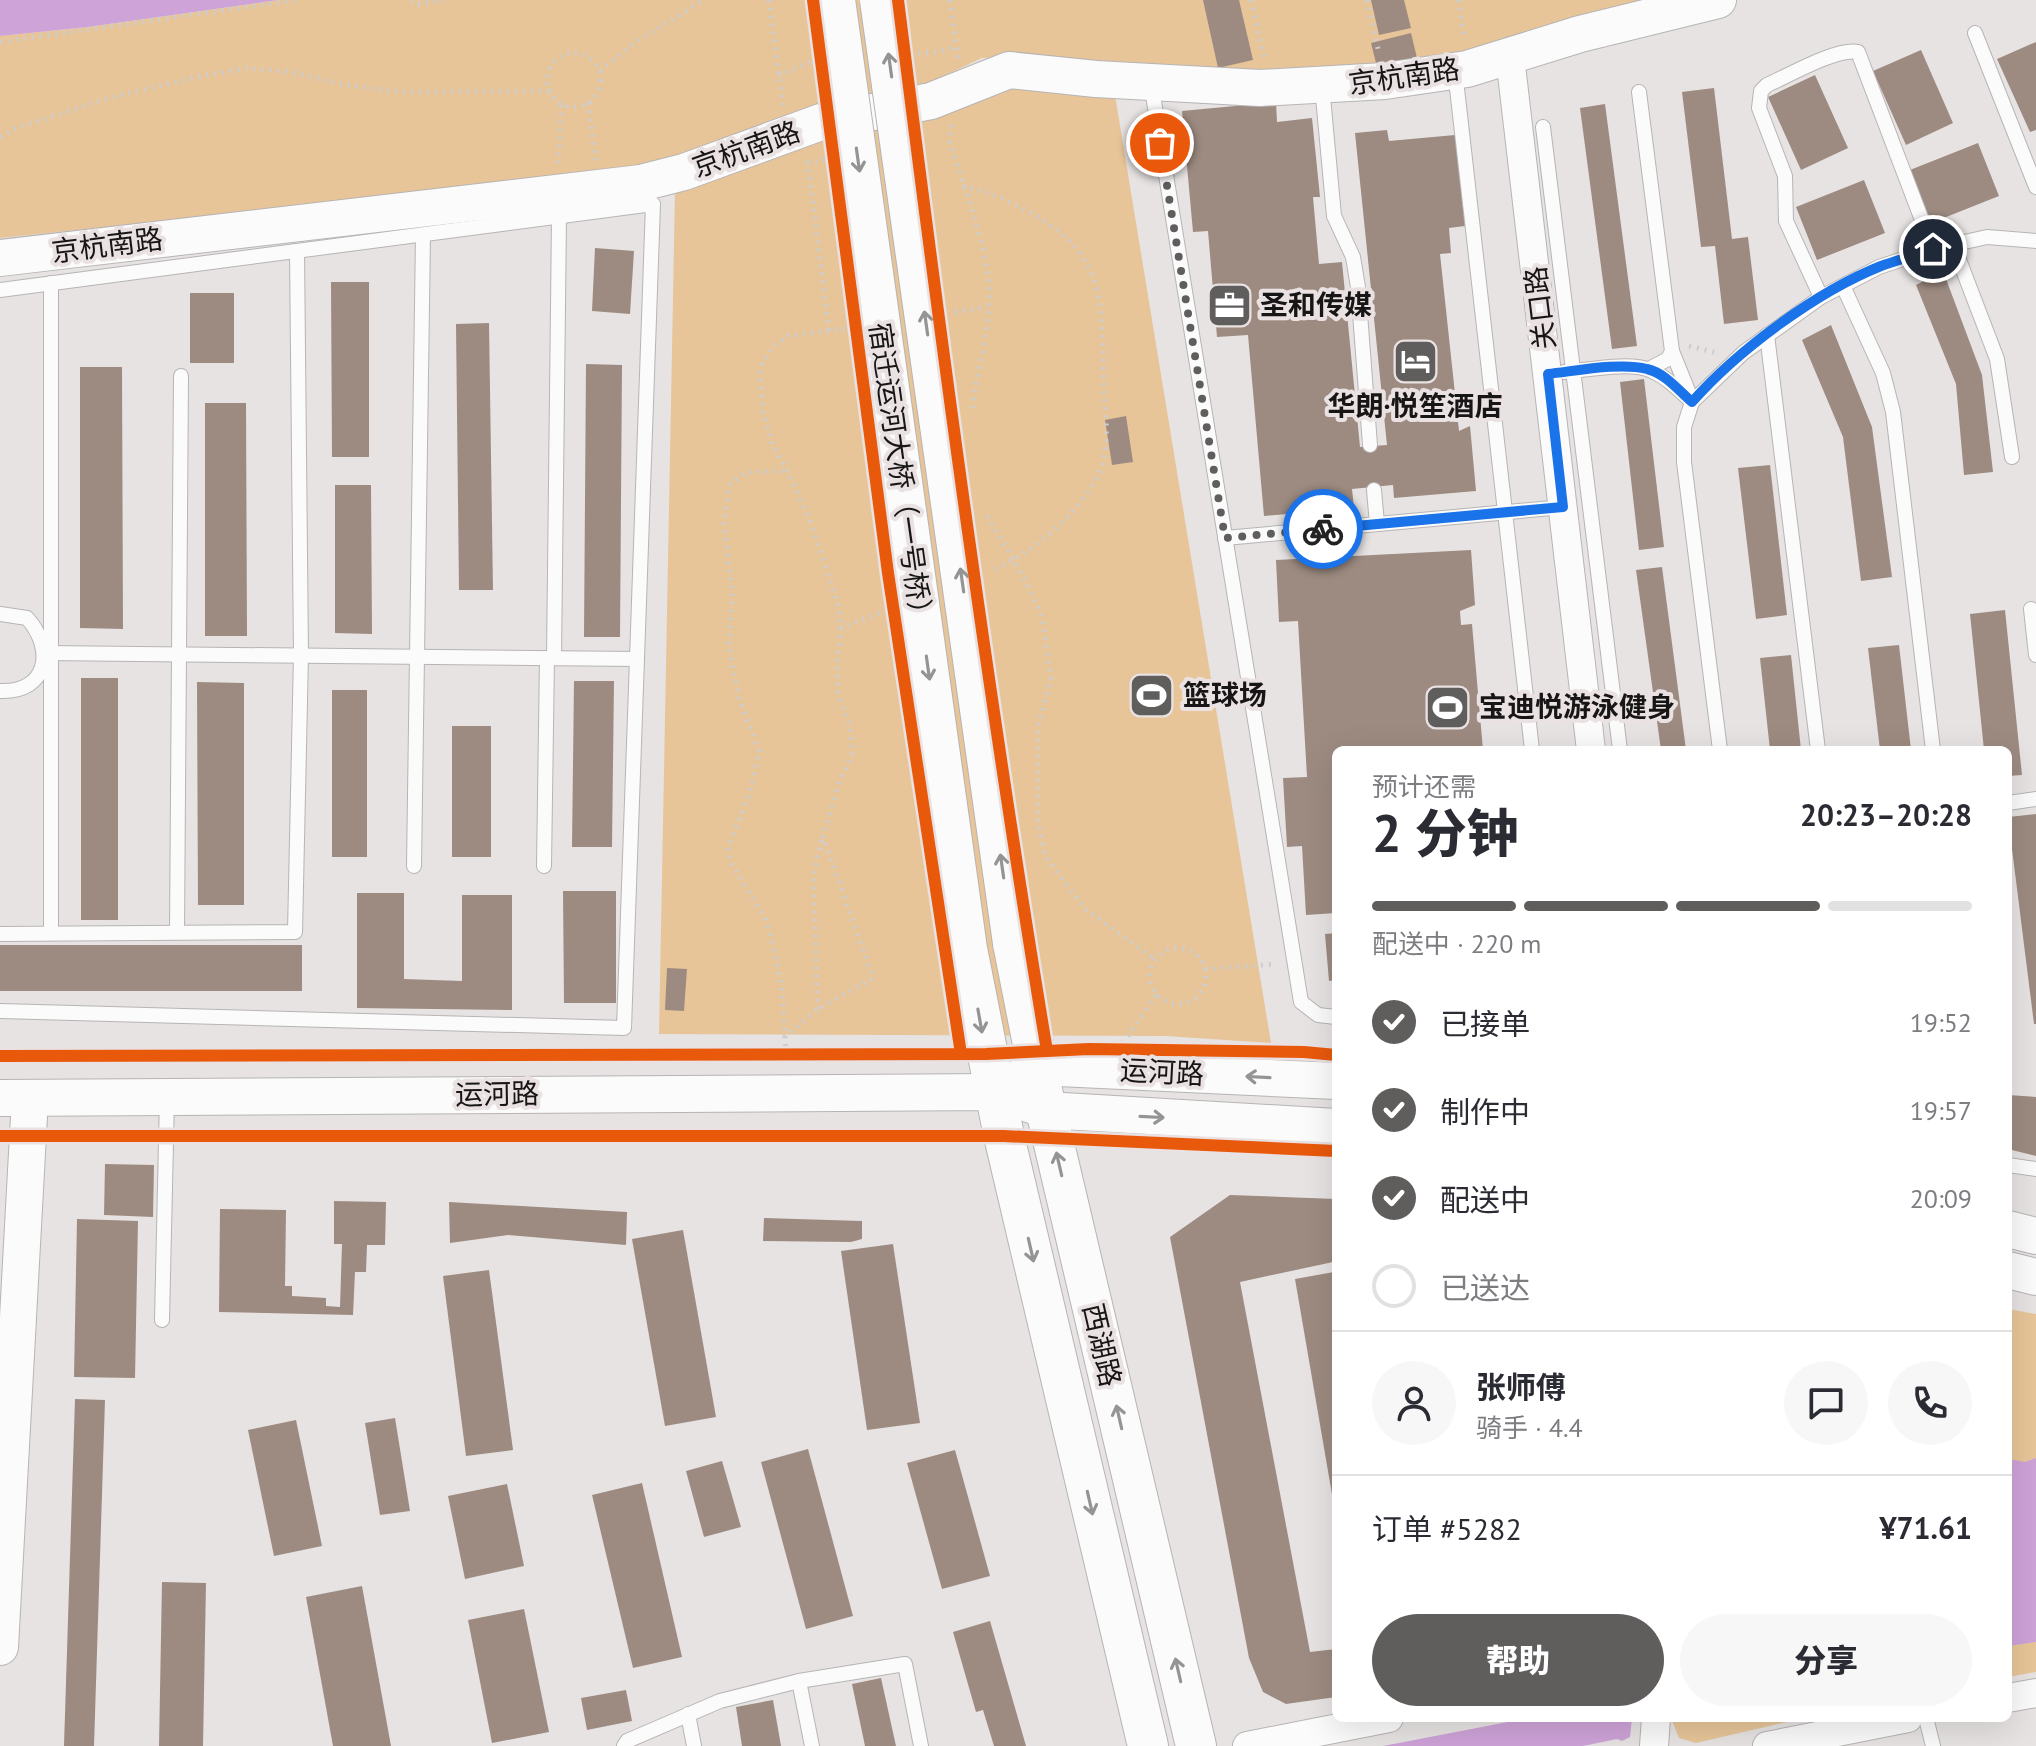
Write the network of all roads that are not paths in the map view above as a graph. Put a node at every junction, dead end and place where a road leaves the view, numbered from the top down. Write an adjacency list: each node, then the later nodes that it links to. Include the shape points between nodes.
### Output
1 (835, 0): 60 (main road, 宿迁运河大桥（一号桥）, one-way to 60, bridge)
2 (880, 0): 59 (main road, 宿迁运河大桥（一号桥）, one-way to 2, bridge)
3 (1718, 0): 5 (street, 京杭南路)
4 (1975, 33): 11 (lane)
5 (1510, 57): 6 (street, 京杭南路); 26 (street, 关口路)
6 (1461, 70): 8 (street, 京杭南路); 33 (lane)
7 (1150, 82): 8 (street, 京杭南路); 12 (street, 京杭南路, via 1009,70 931,101 821,122 684,172 599,188); 35 (lane)
8 (1322, 86): 29 (lane, via 1334,216 1353,257 1358,287)
9 (1639, 92): 24 (lane)
10 (1543, 127): 26 (lane)
11 (2036, 187)
12 (558, 205): 13 (lane); 18 (street, 京杭南路); 43 (lane); 44 (lane, via 653,204)
13 (423, 235): 17 (lane); 42 (lane)
14 (2036, 241): 15 (lane, via 1987,237)
15 (1953, 244): 16 (lane); 30 (lane, via 1997,359)
16 (1933, 249): 20 (lane); 22 (lane, via 1858,52 1849,50 1822,61 1767,85 1759,108 1785,176 1786,221)
17 (297, 251): 19 (lane); 40 (lane)
18 (0, 258)
19 (51, 283): 21 (lane); 38 (lane)
20 (1843, 286): 22 (lane); 51 (lane, via 1883,373 1893,412)
21 (0, 290)
22 (1821, 297): 23 (lane)
23 (1767, 335): 28 (lane); 50 (lane)
24 (1671, 344): 25 (lane, via 1668,359); 28 (lane)
25 (1649, 369): 26 (lane); 28 (lane)
26 (1560, 373): 32 (street, 关口路); 48 (lane)
27 (181, 376): 39 (lane)
28 (1692, 402): 49 (lane, via 1684,427 1684,462)
29 (1370, 445)
30 (2012, 457)
31 (1374, 490): 34 (lane)
32 (1563, 507): 33 (lane); 47 (street, 关口路)
33 (1504, 512): 34 (lane); 46 (lane)
34 (1377, 524): 35 (lane)
35 (1225, 538): 62 (lane, via 1301,1002 1318,1015)
36 (2031, 609): 41 (lane)
37 (0, 614): 38 (lane, via 27,618)
38 (48, 653): 39 (lane); 45 (lane, via 29,687); 57 (lane)
39 (179, 654): 40 (lane); 56 (lane)
40 (301, 655): 42 (lane); 56 (lane, via 295,932)
41 (2036, 655)
42 (417, 656): 43 (lane); 54 (lane)
43 (551, 658): 44 (lane); 55 (lane)
44 (637, 659): 61 (lane, via 624,1028)
45 (0, 691)
46 (1532, 746)
47 (1591, 746)
48 (1619, 746)
49 (1720, 746)
50 (1818, 746)
51 (1933, 746)
52 (2036, 799): 53 (lane)
53 (2012, 802)
54 (414, 866)
55 (544, 866)
56 (177, 931): 57 (lane)
57 (51, 933): 58 (lane)
58 (0, 934)
59 (1013, 943): 63 (main road, 西湖路)
60 (967, 949): 65 (main road, 西湖路, one-way to 65)
61 (0, 1011)
62 (1332, 1017)
63 (1037, 1067): 64 (street, 运河路, one-way to 63); 65 (street, 运河路); 68 (main road, 西湖路)
64 (1332, 1081)
65 (994, 1092): 66 (street, 运河路); 68 (street, 运河路); 90 (main road, 西湖路, one-way to 90)
66 (167, 1097): 67 (street, 运河路); 76 (lane)
67 (15, 1098): 77 (street)
68 (1046, 1110): 69 (street, 运河路, one-way to 69); 91 (main road, 西湖路, one-way to 68)
69 (1332, 1127)
70 (2012, 1166): 71 (lane)
71 (2036, 1169)
72 (2012, 1230): 73 (street)
73 (2036, 1236)
74 (2012, 1271): 75 (street)
75 (2036, 1277)
76 (162, 1320)
77 (0, 1647)
78 (799, 1681): 81 (lane); 88 (lane); 89 (lane, via 905,1664)
79 (2036, 1693): 80 (street)
80 (2012, 1697)
81 (688, 1714): 86 (lane); 87 (lane)
82 (1369, 1722): 92 (street)
83 (1656, 1722): 93 (street)
84 (1888, 1722): 94 (street)
85 (1927, 1722): 95 (lane)
86 (624, 1746)
87 (694, 1746)
88 (812, 1746)
89 (921, 1746)
90 (1148, 1746)
91 (1196, 1746)
92 (1247, 1746)
93 (1654, 1746)
94 (1767, 1746)
95 (1933, 1746)

